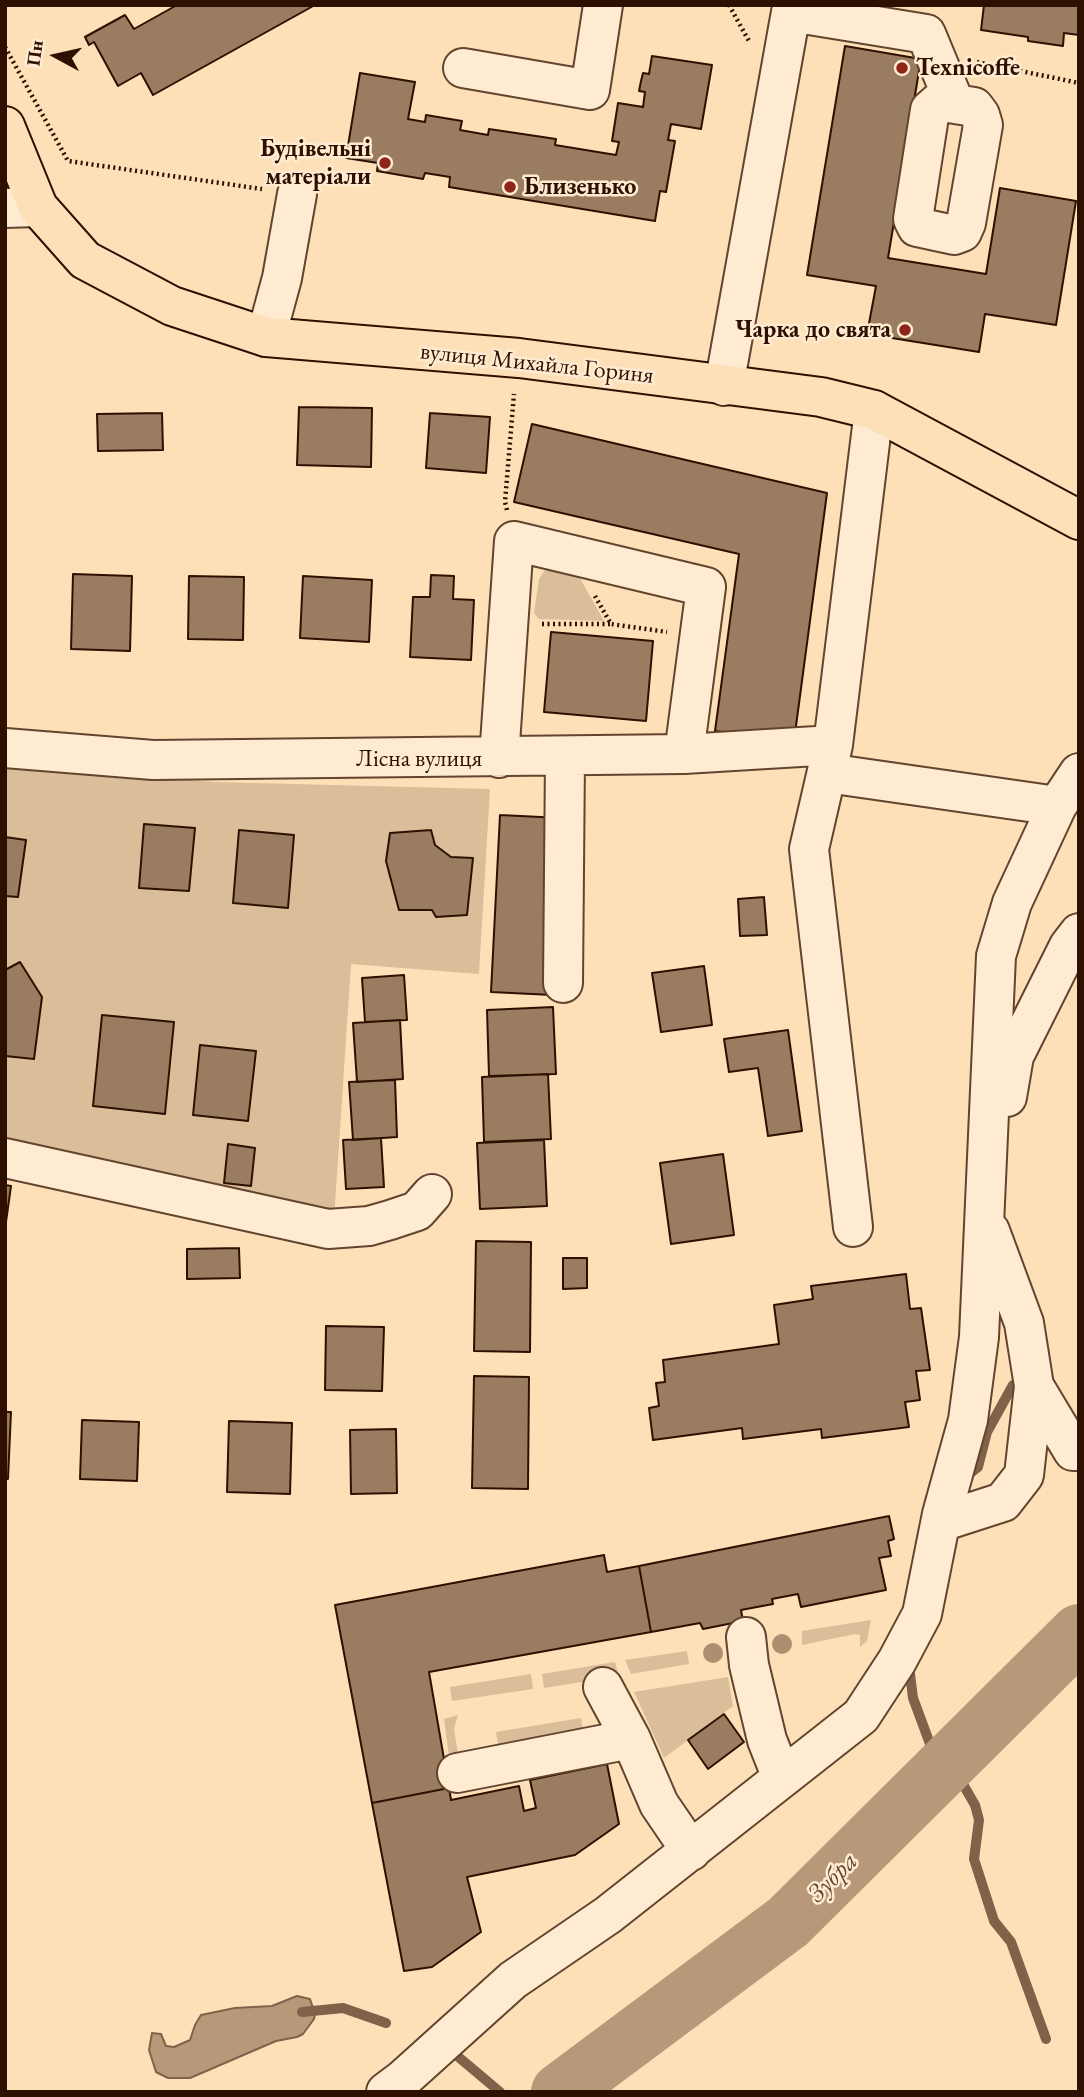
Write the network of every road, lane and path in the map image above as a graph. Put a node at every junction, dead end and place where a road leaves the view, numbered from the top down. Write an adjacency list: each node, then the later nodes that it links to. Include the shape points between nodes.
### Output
1 (603, 5): 4 (street, via 590,90)
2 (5, 47): 8 (path, via 68,160)
3 (970, 61): 5 (path)
4 (463, 68)
5 (1079, 83)
6 (955, 104): 11 (street, via 926,34 791,12)
7 (5, 126): 9 (main road, вулиця Михайла Гориня)
8 (297, 194): 10 (street)
9 (21, 207): 10 (main road, вулиця Михайла Гориня, via 86,260 172,306)
10 (266, 337): 11 (main road, вулиця Михайла Гориня, via 519,358)
11 (724, 386): 13 (main road, вулиця Михайла Гориня, via 821,397)
12 (514, 394): 15 (path, via 505,502)
13 (874, 410): 14 (main road, вулиця Михайла Гориня); 24 (street)
14 (1079, 520)
15 (514, 541): 19 (street, via 706,587); 23 (street)
16 (593, 593): 18 (path)
17 (533, 624): 18 (path)
18 (611, 624): 19 (path)
19 (699, 636): 21 (street)
20 (5, 748): 23 (street, Лісна вулиця, via 153,760)
21 (684, 754): 22 (street, Лісна вулиця); 24 (street, Лісна вулиця)
22 (565, 757): 23 (street, Лісна вулиця); 28 (street)
23 (499, 758)
24 (830, 759): 26 (street, Лісна вулиця); 32 (street, via 809,849)
25 (1079, 773): 26 (street)
26 (1057, 806): 31 (street, via 1012,902 996,956)
27 (1079, 933): 31 (street, via 1014,1056)
28 (563, 983)
29 (5, 1158): 30 (street, via 328,1229 390,1220 417,1211)
30 (432, 1195)
31 (984, 1215): 33 (street, via 1024,1323); 35 (street, via 979,1337 968,1420)
32 (853, 1227)
33 (1034, 1386): 34 (street, via 1073,1451); 35 (street, via 1024,1475 1003,1502)
34 (1079, 1451)
35 (941, 1522): 40 (street, via 922,1614 897,1661 861,1716)
36 (746, 1637): 40 (street, via 767,1741)
37 (603, 1687): 38 (street)
38 (631, 1739): 39 (street); 41 (street, via 659,1804)
39 (457, 1773)
40 (782, 1778): 41 (street)
41 (691, 1851): 42 (street, via 513,1980)
42 (386, 2092)

